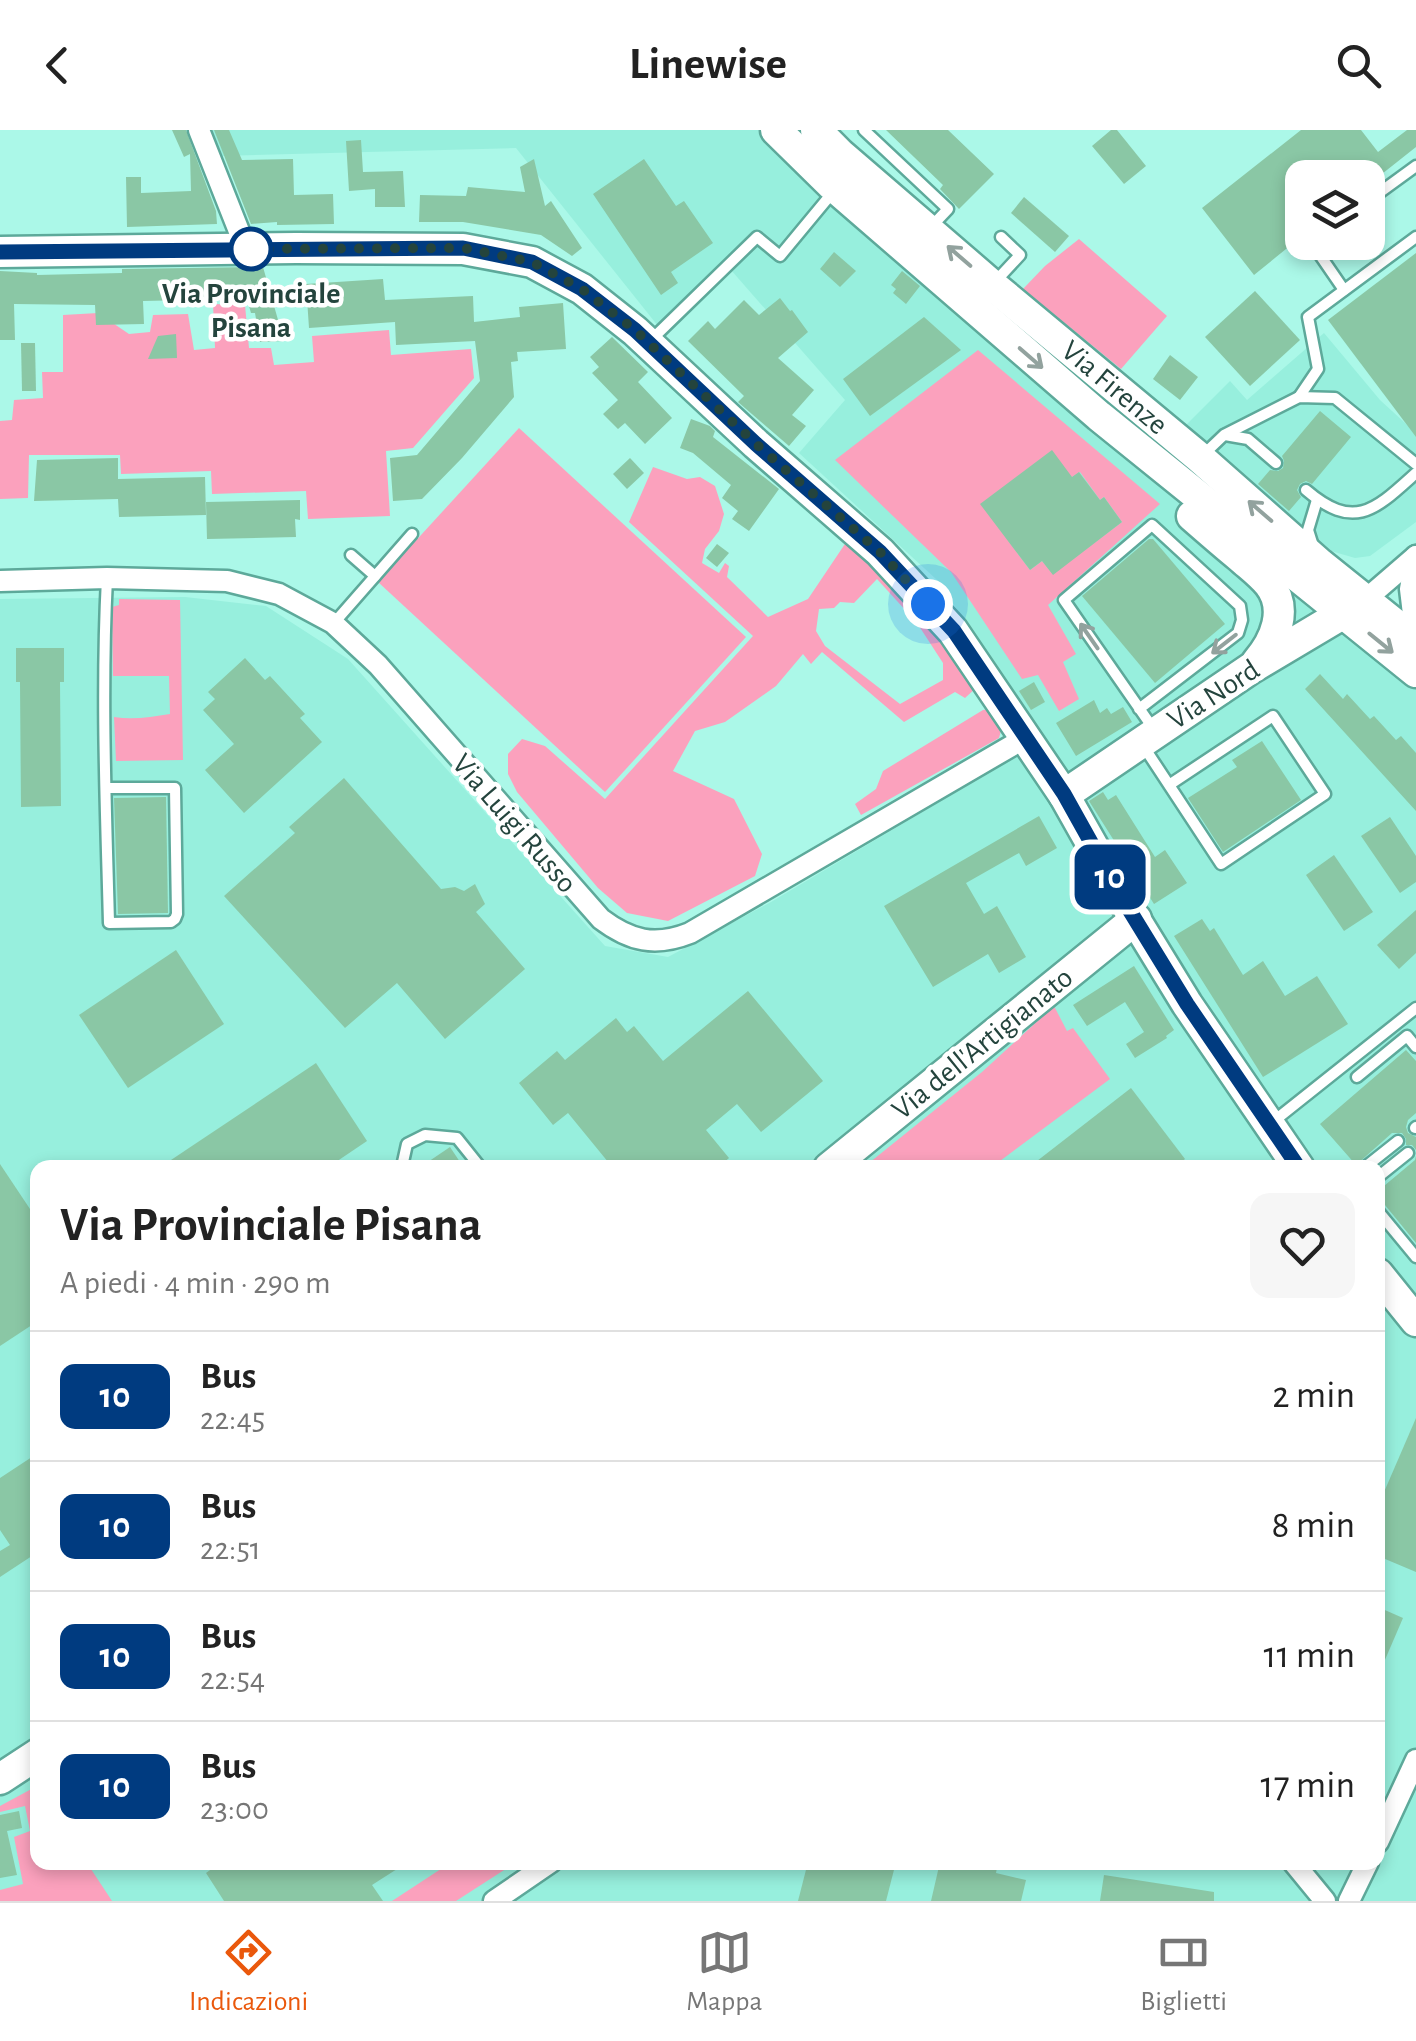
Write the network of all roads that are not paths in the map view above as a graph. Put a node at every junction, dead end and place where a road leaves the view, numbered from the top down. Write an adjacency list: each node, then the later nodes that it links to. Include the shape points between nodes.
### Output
1 (199, 130): 12 (street)
2 (776, 130): 6 (street, Via Firenze)
3 (864, 130): 8 (lane, via 948,209)
4 (828, 134): 8 (street, Via Firenze)
5 (1416, 166): 7 (lane)
6 (836, 189): 18 (lane, via 780,256 757,237); 20 (street, Via Firenze, one-way to 20)
7 (1385, 189)
8 (928, 230): 16 (street, Via Firenze, one-way to 8)
9 (1001, 237): 16 (lane, via 1020,255)
10 (1416, 237): 11 (lane)
11 (1403, 247): 14 (lane); 17 (lane)
12 (246, 249): 13 (street); 18 (street, via 463,248 532,262 582,289)
13 (0, 252)
14 (1410, 258)
15 (1324, 260): 17 (lane)
16 (992, 284): 22 (street, Via Firenze)
17 (1344, 290): 19 (lane, via 1308,316 1318,369)
18 (648, 343): 41 (street, via 880,552 954,631)
19 (1299, 397): 21 (lane); 24 (lane, via 1335,398)
20 (1099, 416): 35 (street, Via Firenze); 38 (street, Via Firenze, via 1139,471 1270,585 1278,622)
21 (1224, 434): 22 (lane); 23 (lane, via 1248,439)
22 (1200, 458): 31 (street, Via Firenze, one-way to 22)
23 (1276, 464)
24 (1416, 464)
25 (1416, 473): 27 (lane, via 1376,508 1342,513)
26 (1306, 490): 27 (lane)
27 (1317, 500): 31 (lane, via 1308,530)
28 (412, 534): 32 (lane)
29 (350, 555): 32 (lane)
30 (1416, 556): 35 (street); 37 (street, via 1410,590)
31 (1320, 564): 35 (street, Via Firenze)
32 (375, 576): 36 (lane)
33 (107, 578): 34 (street, Via Luigi Russo); 36 (street, Via Luigi Russo, via 226,581 279,594); 43 (lane)
34 (0, 581)
35 (1355, 607): 37 (street, Via Firenze); 38 (street, Via Nord); 39 (street, Via Firenze, one-way to 39)
36 (333, 623): 41 (street, Via Luigi Russo, via 378,665 601,919 650,941 690,933)
37 (1416, 640)
38 (1250, 670): 40 (street, Via Nord)
39 (1416, 672)
40 (1145, 725): 40 (lane, one-way to 40, via 1064,600 1152,525 1240,606 1242,620 1238,633); 42 (lane); 44 (street, Via Nord)
41 (1026, 738): 44 (street)
42 (1169, 785): 42 (lane, via 1221,864 1325,794 1273,716)
43 (106, 788): 43 (lane, via 109,923 176,920 175,788)
44 (1064, 794): 45 (street)
45 (1136, 919): 49 (street); 54 (street, Via dell'Artigianato)
46 (1416, 1008): 49 (lane)
47 (1416, 1047): 48 (lane, via 1407,1036)
48 (1357, 1077)
49 (1269, 1124): 55 (street)
50 (1398, 1141): 56 (lane)
51 (1408, 1152): 57 (lane)
52 (403, 1160): 53 (lane, via 408,1144 425,1135 456,1138)
53 (474, 1160)
54 (840, 1160)
55 (1294, 1160)
56 (1374, 1160)
57 (1385, 1171)
58 (1385, 1219): 59 (lane)
59 (1416, 1257)
60 (1385, 1282): 61 (street)
61 (1414, 1316)
62 (30, 1759): 64 (street)
63 (1416, 1760): 65 (street)
64 (0, 1778)
65 (1385, 1827)
66 (539, 1870): 69 (street)
67 (1300, 1870): 70 (street)
68 (1364, 1870): 71 (street)
69 (494, 1901)
70 (1325, 1901)
71 (1349, 1901)

